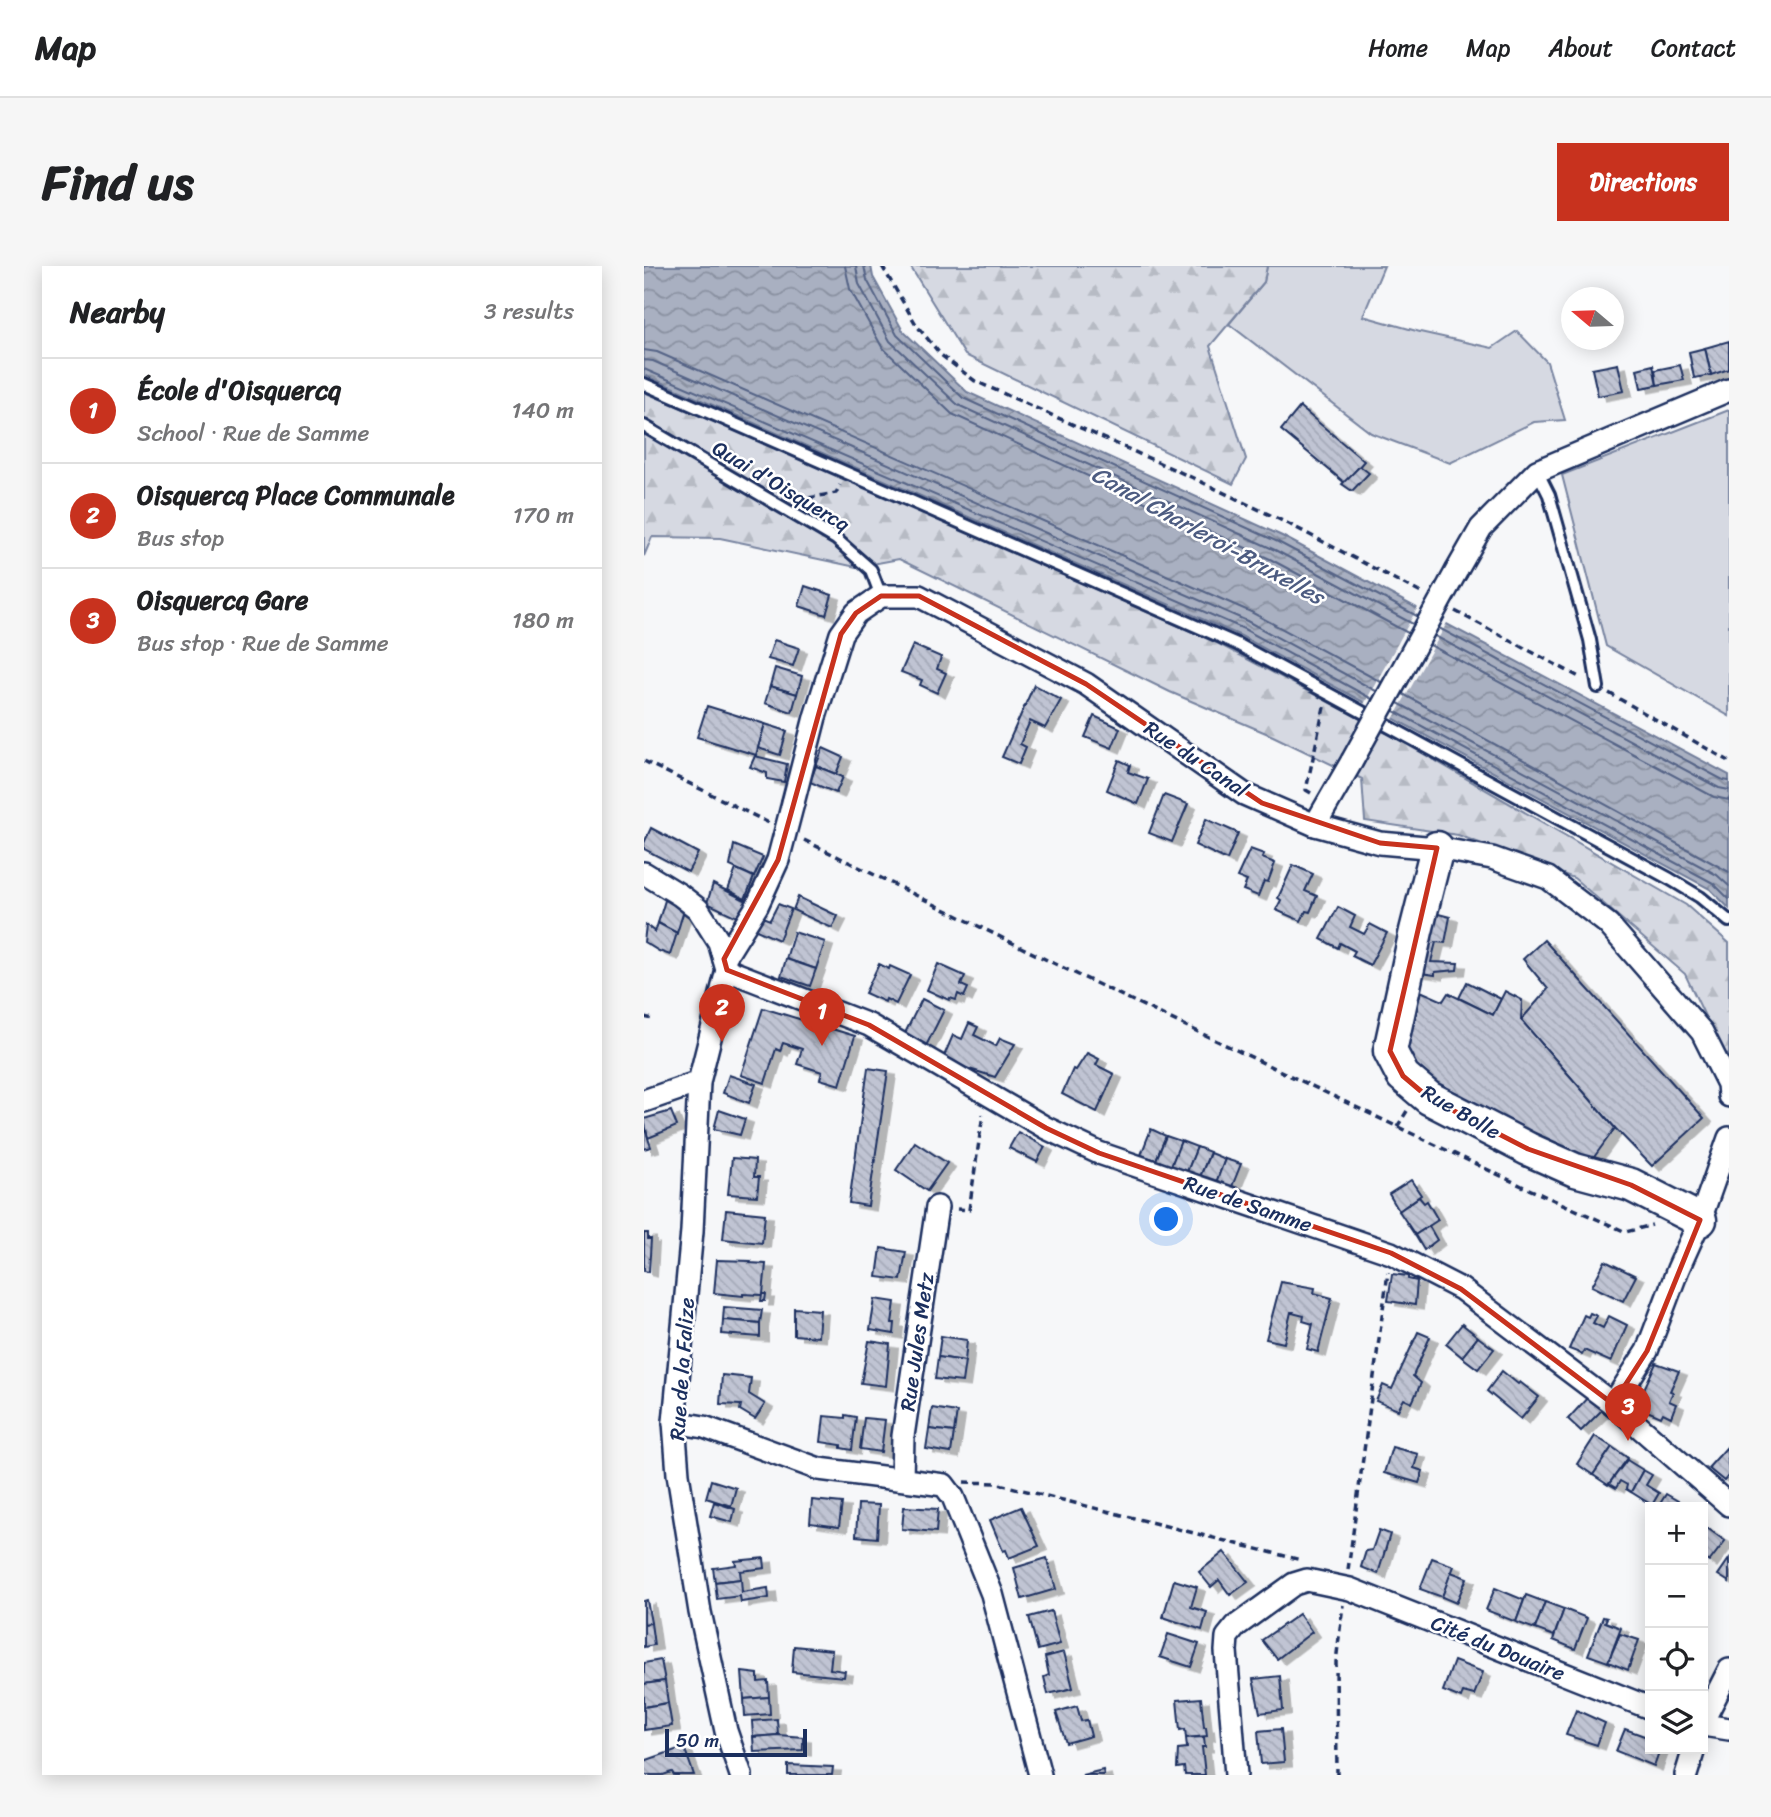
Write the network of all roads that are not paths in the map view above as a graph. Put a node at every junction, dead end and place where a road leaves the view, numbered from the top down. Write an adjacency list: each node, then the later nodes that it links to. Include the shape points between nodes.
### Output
1 (644, 384): 10 (lane, via 1237,644 1670,879)
2 (1729, 390): 4 (street)
3 (644, 426): 5 (lane, Quai d'Oisquercq, via 836,539 870,570)
4 (1537, 471): 6 (lane, via 1549,495 1590,640); 7 (street, bridge, via 1481,528)
5 (881, 596): 7 (street, Rue du Canal, via 919,596 1086,684 1244,794); 11 (street, bridge, via 856,613 841,635 778,860)
6 (1598, 687)
7 (1315, 825): 8 (street, via 1380,843)
8 (1437, 848): 13 (street, via 1492,858 1548,878 1608,924 1702,1032 1728,1084); 17 (street, Rue Bolle, via 1390,1051 1404,1076 1429,1098 1528,1149 1575,1170 1631,1185)
9 (644, 873): 11 (street, via 698,909 719,942)
10 (1729, 921)
11 (725, 964): 12 (street, Rue de la Falize); 18 (street, Rue de Samme, via 869,1025 1046,1129 1099,1153 1391,1253 1461,1289)
12 (699, 1082): 14 (street); 19 (street, Rue de la Falize, via 692,1231)
13 (1729, 1096)
14 (644, 1101)
15 (1729, 1138): 17 (street)
16 (937, 1206): 20 (street, Rue Jules Metz, via 903,1436)
17 (1700, 1220): 18 (street, via 1647,1351)
18 (1613, 1404): 21 (street, Rue de Samme)
19 (674, 1422): 20 (street, via 704,1427 819,1468); 28 (street, Rue de la Falize, via 704,1636)
20 (902, 1479): 29 (street, via 944,1485 953,1497 992,1594)
21 (1729, 1505)
22 (1729, 1670): 24 (street)
23 (1645, 1706): 30 (street, Cité du Douaire, via 1346,1588 1307,1580 1284,1591 1227,1637)
24 (1708, 1713)
25 (1708, 1724): 26 (street)
26 (1729, 1729)
27 (1692, 1754): 31 (street)
28 (741, 1775)
29 (1040, 1775)
30 (1236, 1775)
31 (1686, 1775)

